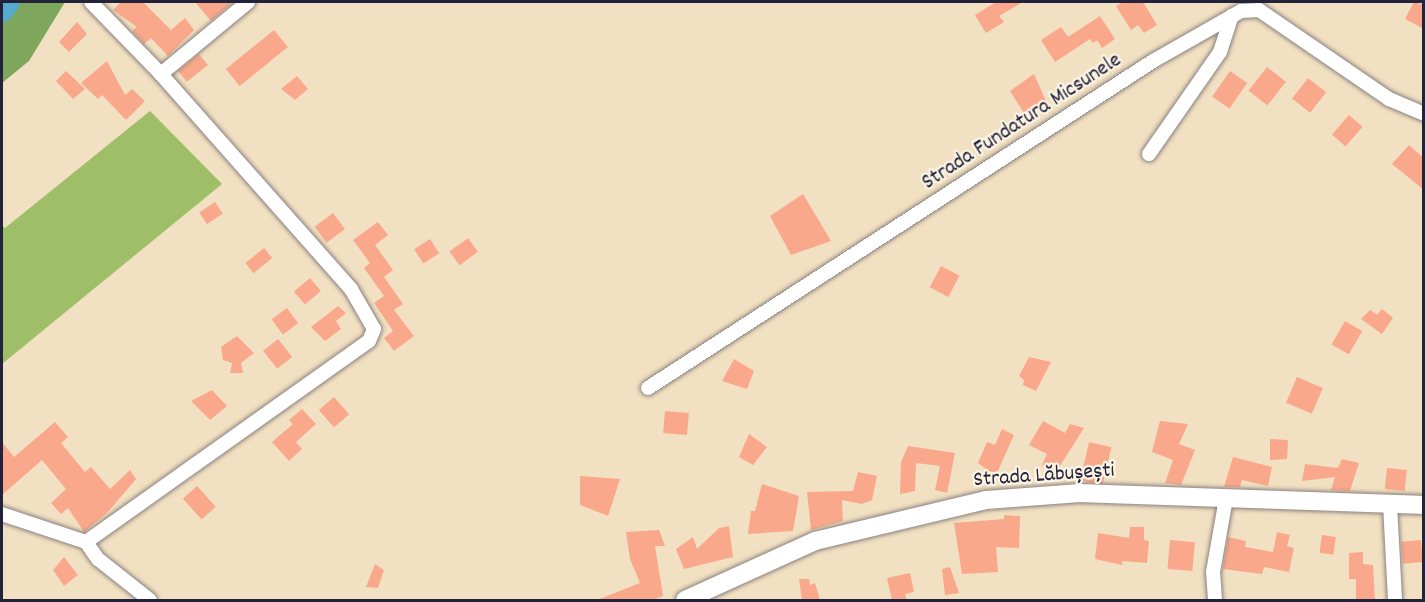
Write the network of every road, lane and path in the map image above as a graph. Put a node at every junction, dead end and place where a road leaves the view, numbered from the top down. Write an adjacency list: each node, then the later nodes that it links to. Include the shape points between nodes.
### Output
1 (91, 2): 4 (street)
2 (248, 2): 4 (street)
3 (1232, 16): 5 (street, Strada Fundatura Micsunele, via 1250,8 1259,10 1389,99); 6 (street, via 1220,52); 7 (street, Strada Fundatura Micsunele, via 1153,61)
4 (161, 74): 12 (street, via 351,289 374,329 369,341)
5 (1424, 114)
6 (1149, 154)
7 (648, 388)
8 (1226, 498): 9 (street, Strada Lăbușești); 14 (street, Strada Lăbușești, via 1080,493 986,500 815,541); 15 (street, via 1213,572)
9 (1390, 504): 10 (street, Strada Lăbușești); 16 (street)
10 (1424, 505)
11 (2, 514): 12 (street)
12 (86, 542): 13 (street, via 98,559)
13 (150, 600)
14 (685, 600)
15 (1215, 600)
16 (1395, 600)

